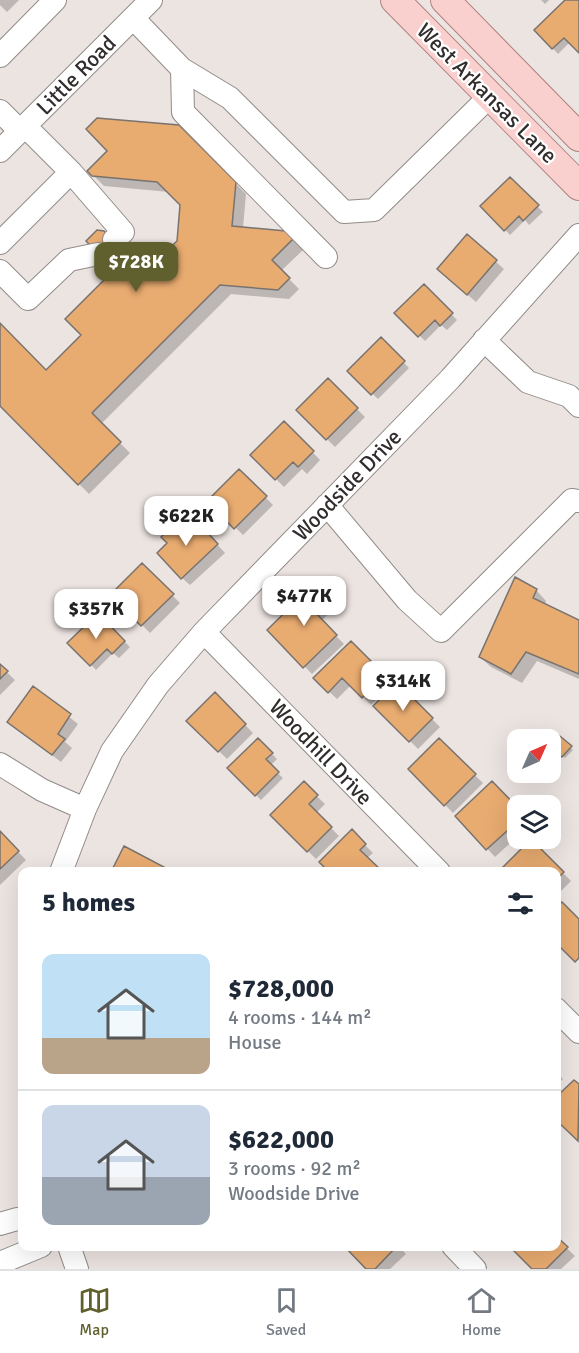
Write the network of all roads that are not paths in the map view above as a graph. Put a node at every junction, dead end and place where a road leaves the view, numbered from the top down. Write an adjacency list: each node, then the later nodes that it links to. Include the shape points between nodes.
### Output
1 (55, 0): 5 (street)
2 (395, 0): 7 (main road, West Arkansas Lane)
3 (444, 0): 10 (main road, West Arkansas Lane)
4 (139, 7): 6 (street); 9 (street, Little Road)
5 (0, 56)
6 (182, 69): 7 (street, via 230,98 344,212 374,210); 16 (street, via 183,111)
7 (490, 96): 13 (main road, West Arkansas Lane)
8 (0, 111): 9 (street)
9 (22, 129): 11 (street, Little Road); 12 (street)
10 (579, 137)
11 (0, 151)
12 (71, 172): 15 (street); 17 (street, via 123,232 106,247 69,260 28,299)
13 (579, 186)
14 (579, 234): 18 (street, Woodside Drive)
15 (0, 243)
16 (326, 257)
17 (0, 271)
18 (484, 340): 19 (street, via 528,382 569,396); 21 (street, Woodside Drive)
19 (579, 406)
20 (579, 501): 21 (street, via 572,500 441,631 407,600)
21 (327, 505): 22 (street, Woodside Drive)
22 (204, 632): 24 (street, Woodside Drive, via 158,685 112,751); 26 (street, Woodhill Drive)
23 (0, 764): 24 (street, via 42,790)
24 (85, 809): 25 (street, Woodside Drive)
25 (63, 867)
26 (434, 867)
27 (561, 1014): 28 (street)
28 (579, 1032)
29 (18, 1219): 30 (street)
30 (0, 1224)
31 (29, 1251): 34 (street)
32 (71, 1251): 36 (street)
33 (458, 1251): 37 (street)
34 (0, 1263): 35 (street)
35 (2, 1269)
36 (77, 1269)
37 (475, 1269)

